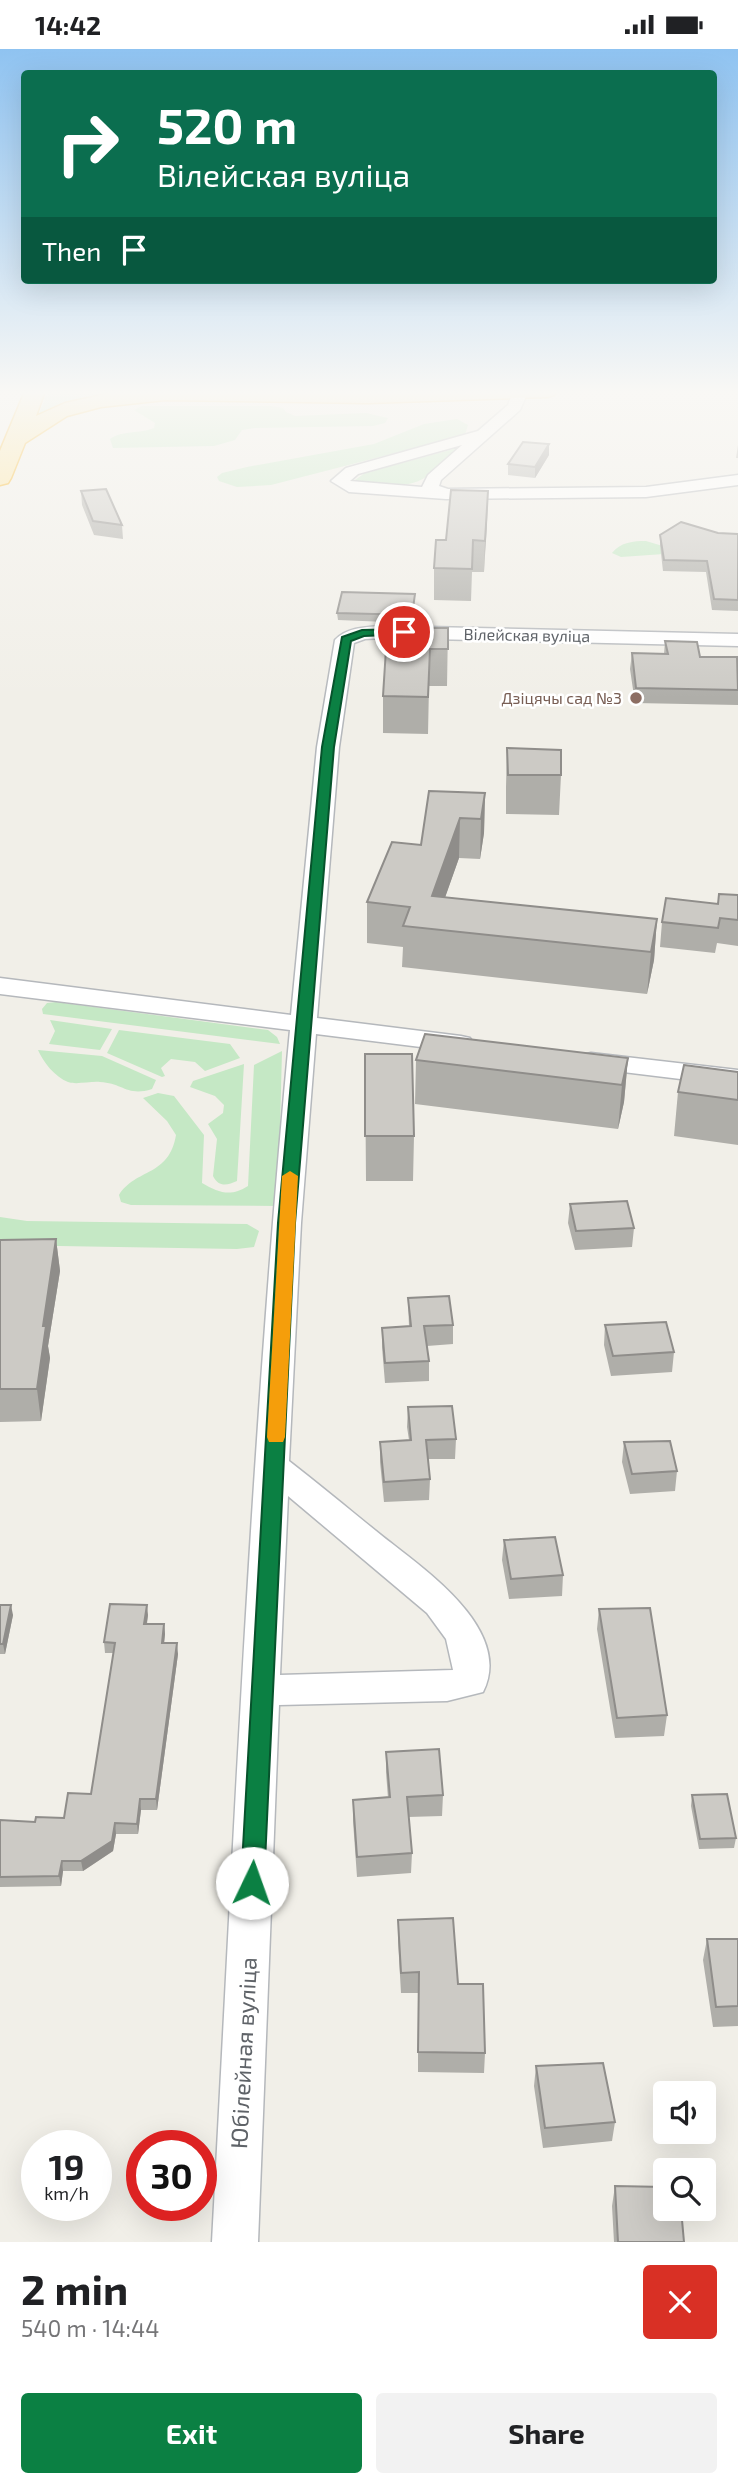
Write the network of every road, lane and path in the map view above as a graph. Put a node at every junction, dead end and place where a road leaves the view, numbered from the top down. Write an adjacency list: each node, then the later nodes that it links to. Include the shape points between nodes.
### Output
1 (437, 493): 3 (street)
2 (512, 493): 3 (street)
3 (446, 494)
4 (738, 640): 5 (street, Вілейская вуліца, via 362,633 345,640)
5 (339, 667): 7 (street, Юбілейная вуліца)
6 (0, 986): 7 (street)
7 (304, 1025): 8 (street); 11 (street, Юбілейная вуліца, via 286,1223)
8 (484, 1047)
9 (567, 1058): 10 (street)
10 (738, 1078)
11 (275, 1467): 12 (street, Юбілейная вуліца); 12 (street, via 440,1602 460,1628 473,1666 470,1681 447,1686)
12 (262, 1690): 13 (street, Юбілейная вуліца)
13 (235, 2242)

